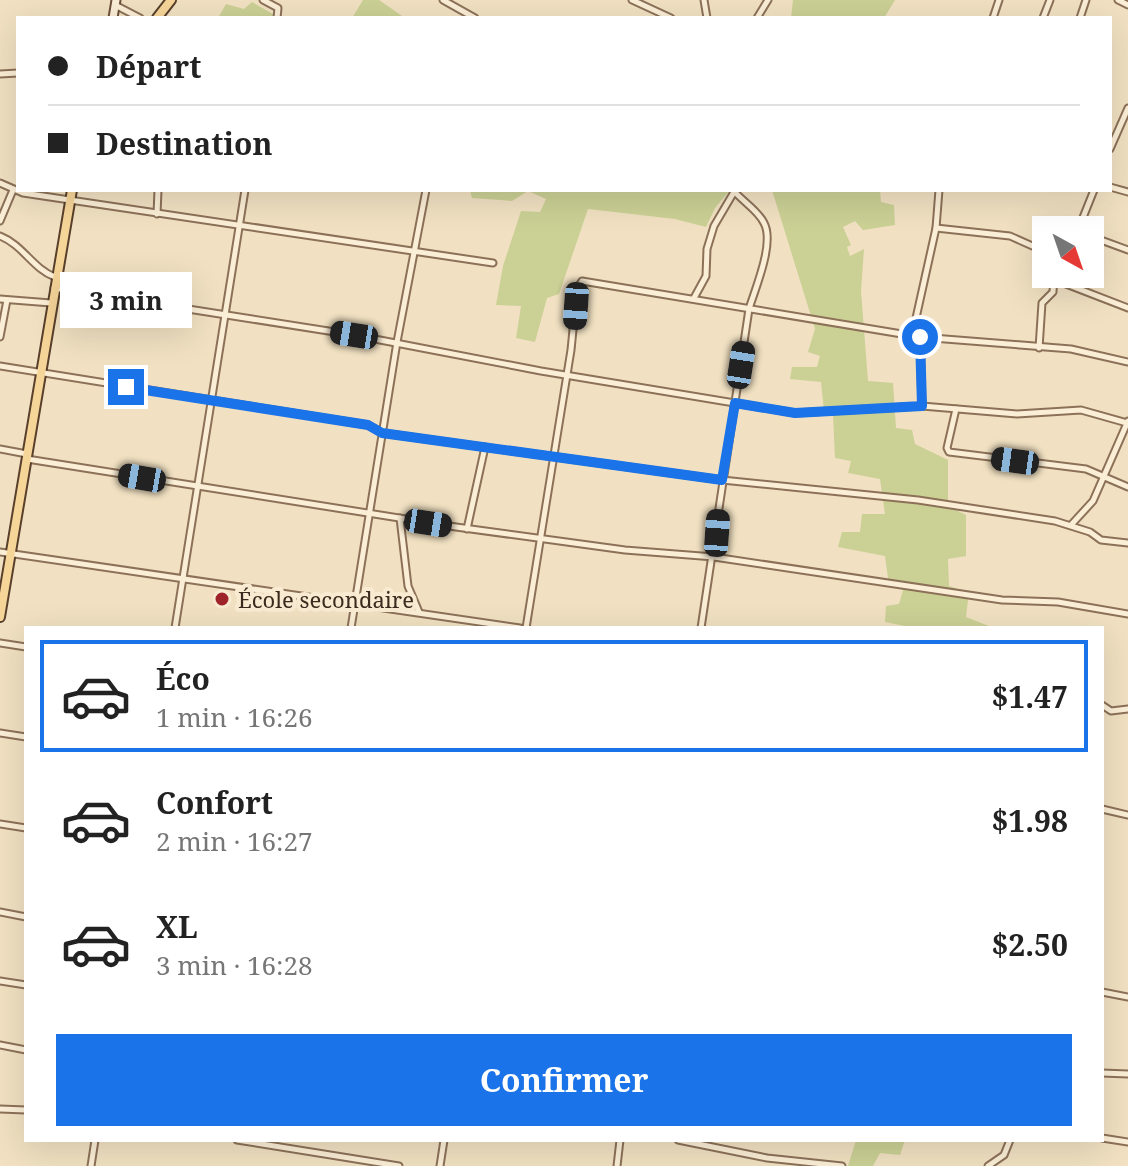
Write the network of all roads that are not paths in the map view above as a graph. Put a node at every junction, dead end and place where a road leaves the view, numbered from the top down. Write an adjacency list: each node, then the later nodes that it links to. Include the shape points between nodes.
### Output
1 (171, 0): 9 (main road)
2 (263, 0): 10 (street, via 278,8)
3 (443, 0): 11 (street)
4 (632, 0): 12 (street)
5 (1118, 0): 7 (street)
6 (115, 2): 8 (street)
7 (1128, 5)
8 (137, 16)
9 (159, 16)
10 (277, 16)
11 (471, 16)
12 (667, 16)
13 (1128, 108): 14 (street)
14 (1113, 132)
15 (0, 183): 16 (street)
16 (13, 190): 17 (street); 29 (street)
17 (16, 190)
18 (40, 192): 26 (street)
19 (158, 192): 27 (street)
20 (245, 192): 30 (street)
21 (426, 192): 36 (street)
22 (733, 192): 42 (street, via 716,222 706,276)
23 (735, 192): 46 (street, via 764,221 766,230 762,273)
24 (939, 192): 31 (street)
25 (1093, 192): 28 (street)
26 (71, 194): 27 (street); 38 (main road)
27 (157, 214): 30 (street)
28 (1084, 216)
29 (0, 221)
30 (240, 225): 36 (street); 47 (street)
31 (936, 228): 34 (street, via 1010,236); 48 (street)
32 (0, 236): 38 (street)
33 (1104, 241): 35 (street)
34 (1032, 246)
35 (1128, 250)
36 (412, 253): 37 (street); 51 (street)
37 (493, 263)
38 (55, 277): 39 (main road)
39 (54, 287): 44 (main road); 47 (street)
40 (1053, 288): 52 (street, via 1042,303)
41 (1081, 288): 45 (street)
42 (694, 298): 46 (street); 56 (street, via 582,281)
43 (4, 299): 44 (street); 49 (street)
44 (51, 303): 55 (main road)
45 (1128, 308)
46 (749, 309): 48 (street); 58 (street)
47 (226, 315): 51 (street); 57 (street)
48 (912, 336): 50 (street)
49 (0, 337)
50 (920, 337): 52 (street); 59 (street)
51 (397, 342): 56 (street); 62 (street)
52 (1039, 348): 53 (street)
53 (1128, 362)
54 (0, 366): 55 (street)
55 (40, 375): 57 (street); 65 (main road)
56 (566, 375): 58 (street); 66 (street)
57 (212, 400): 62 (street, via 368,425); 70 (street)
58 (735, 403): 59 (street, via 795,413); 68 (street)
59 (922, 406): 60 (street)
60 (956, 409): 61 (street, via 1017,414 1086,410); 67 (street, via 949,452)
61 (1127, 421): 67 (street)
62 (382, 433): 63 (street); 71 (street)
63 (485, 447): 66 (street); 75 (street)
64 (0, 449): 65 (street)
65 (27, 456): 70 (street); 80 (main road)
66 (553, 456): 68 (street); 77 (street)
67 (1106, 475): 69 (street); 73 (street)
68 (722, 480): 74 (street, via 817,487); 81 (street)
69 (1127, 486)
70 (199, 488): 71 (street); 82 (street)
71 (370, 513): 72 (street); 84 (street)
72 (400, 518): 75 (street); 85 (street, via 408,586)
73 (1080, 518): 74 (street); 76 (street)
74 (1071, 525): 76 (street)
75 (467, 529): 77 (street)
76 (1083, 529): 78 (street, via 1101,540)
77 (541, 537): 81 (street); 91 (street)
78 (1128, 543)
79 (0, 552): 80 (street)
80 (12, 552): 82 (street); 83 (main road)
81 (714, 557): 86 (street); 92 (street)
82 (183, 578): 84 (street); 88 (street)
83 (2, 602): 87 (main road)
84 (355, 603): 85 (street); 89 (street)
85 (419, 612): 90 (street)
86 (1128, 614)
87 (0, 617)
88 (175, 626)
89 (351, 626)
90 (510, 626)
91 (523, 626)
92 (701, 626)
93 (0, 643): 94 (street)
94 (24, 647)
95 (1104, 706): 96 (street)
96 (1128, 709)
97 (0, 733): 98 (street)
98 (24, 737)
99 (1104, 809): 100 (street)
100 (1128, 815)
101 (0, 824): 102 (street)
102 (24, 828)
103 (0, 912): 104 (street)
104 (24, 917)
105 (0, 981): 106 (street)
106 (24, 985)
107 (1104, 992): 108 (street)
108 (1128, 997)
109 (0, 1045): 110 (street)
110 (24, 1050)
111 (1104, 1073): 112 (street)
112 (1128, 1074)
113 (0, 1109): 114 (street)
114 (24, 1110)
115 (1104, 1138): 122 (street)
116 (95, 1142): 123 (street)
117 (266, 1142): 124 (street)
118 (444, 1142): 125 (street)
119 (620, 1142): 126 (street)
120 (688, 1142): 127 (street)
121 (1009, 1142): 128 (street, via 1004,1155)
122 (1128, 1142)
123 (91, 1166)
124 (399, 1166)
125 (440, 1166)
126 (617, 1166)
127 (842, 1166)
128 (988, 1166)

